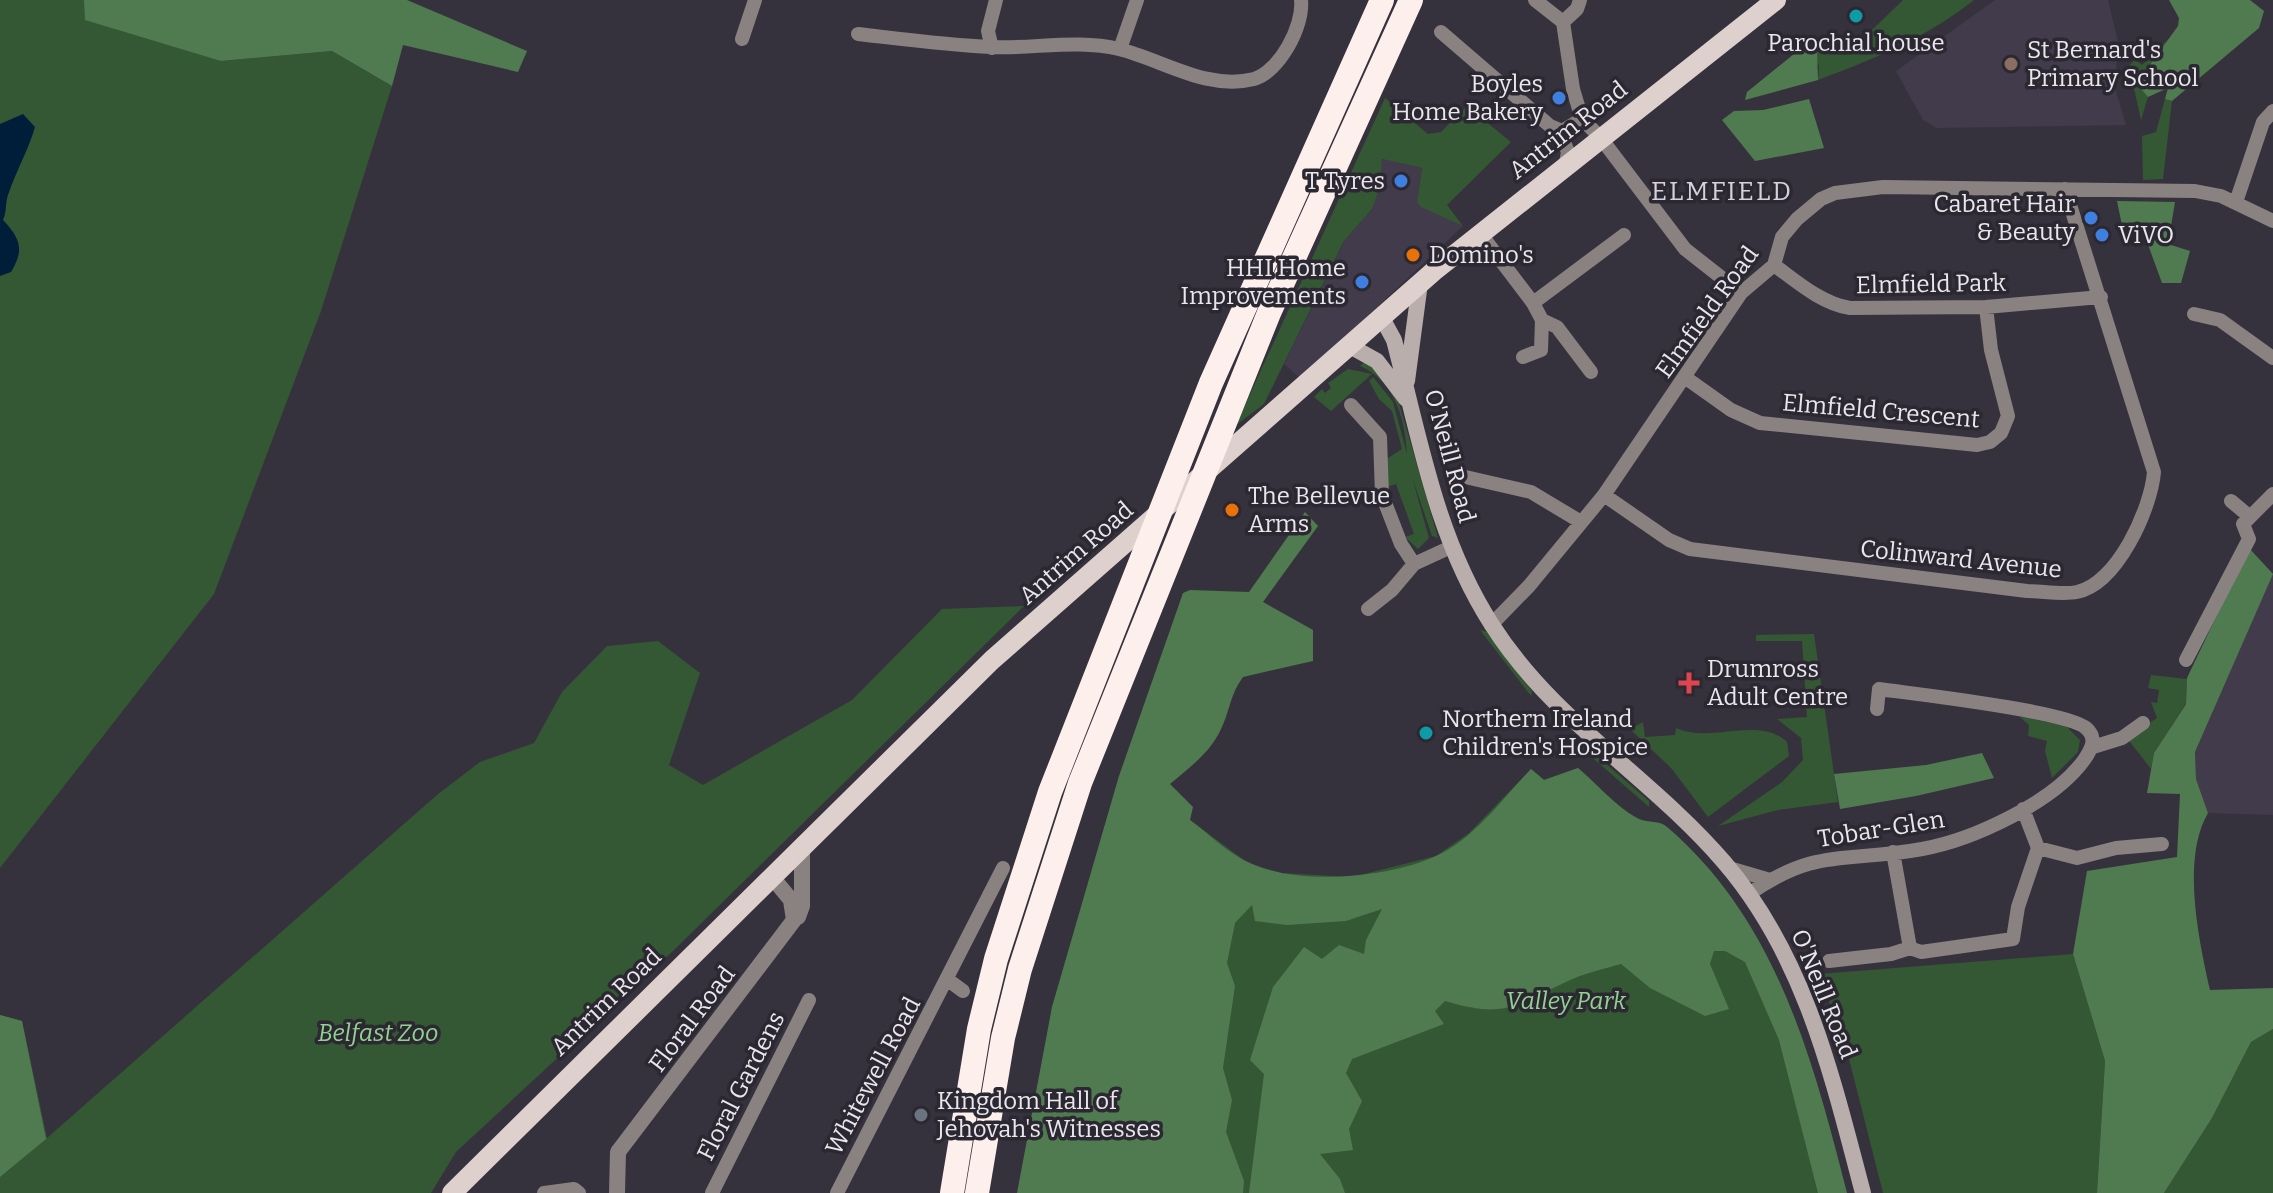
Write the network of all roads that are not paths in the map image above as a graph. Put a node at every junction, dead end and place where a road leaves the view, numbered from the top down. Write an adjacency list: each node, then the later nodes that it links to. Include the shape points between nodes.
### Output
1 (755, 0): 13 (street)
2 (996, 0): 14 (street, via 988,31)
3 (1137, 0): 15 (street)
4 (1301, 0): 15 (street, via 1292,35 1274,68 1257,78 1210,80)
5 (1382, 0): 79 (highway, via 1211,383 1050,792 996,959)
6 (1411, 0): 80 (highway, via 1257,341 1080,783 1020,969)
7 (1535, 0): 10 (street)
8 (1580, 0): 10 (street)
9 (1776, 0): 19 (main road, Antrim Road)
10 (1563, 22): 17 (street)
11 (1441, 32): 18 (street)
12 (858, 34): 14 (street)
13 (742, 39)
14 (992, 48): 15 (street)
15 (1120, 49)
16 (2273, 111): 22 (street, via 2263,122)
17 (1582, 119): 18 (street); 19 (street)
18 (1559, 130): 20 (street, via 1568,152)
19 (1600, 137): 20 (main road, Antrim Road); 28 (street, via 1685,249)
20 (1566, 163): 24 (main road, Antrim Road)
21 (2065, 189): 22 (street, Elmfield Road, via 2195,191); 26 (street, Elmfield Road, via 1883,187 1835,193 1811,206 1782,237); 29 (street, Colinward Avenue)
22 (2236, 202): 23 (street, Elmfield Road)
23 (2273, 221)
24 (1480, 233): 27 (main road, Antrim Road); 30 (street)
25 (1624, 235): 30 (street)
26 (1774, 265): 28 (street, Elmfield Road); 31 (street, Elmfield Park, via 1840,307)
27 (1420, 283): 33 (main road, Antrim Road); 40 (main road)
28 (1741, 293): 39 (street, Elmfield Road)
29 (2101, 297): 31 (street, Elmfield Park); 45 (street, Colinward Avenue, via 2154,472 2134,532 2103,581 2077,592 2027,591 1690,549)
30 (1533, 303): 34 (street)
31 (1986, 307): 39 (street, Elmfield Crescent, via 2008,416 2001,433 1977,445 1760,423)
32 (2194, 314): 37 (street, via 2220,320)
33 (1382, 318): 35 (main road, Antrim Road); 40 (main road, O'Neill Road)
34 (1542, 320): 36 (street, via 1541,350); 38 (street, via 1557,327)
35 (1350, 346): 42 (main road, via 1377,361); 59 (main road, Antrim Road, via 992,660)
36 (1523, 357)
37 (2273, 358)
38 (1591, 372)
39 (1686, 378): 45 (street, Elmfield Road)
40 (1406, 386): 42 (main road, O'Neill Road)
41 (1351, 405): 50 (street, via 1380,437 1382,495)
42 (1411, 407): 49 (main road, O'Neill Road)
43 (1461, 476): 48 (street, via 1531,492)
44 (2273, 494): 47 (street)
45 (1604, 495): 48 (street, Elmfield Road)
46 (2231, 501): 47 (street)
47 (2249, 516): 53 (street, via 2243,524 2249,539)
48 (1581, 522): 52 (street, Elmfield Road)
49 (1451, 547): 50 (street); 52 (main road, O'Neill Road)
50 (1414, 564): 51 (street)
51 (1368, 609)
52 (1491, 625): 63 (main road, O'Neill Road, via 1561,712)
53 (2186, 660)
54 (1877, 709): 56 (street, via 1879,689 2033,712 2085,726)
55 (2143, 723): 56 (street, Tobar-Glen, via 2122,738)
56 (2093, 747): 57 (street, Tobar-Glen, via 2078,768)
57 (2023, 809): 60 (street); 61 (street, Tobar-Glen, via 1956,841)
58 (2162, 844): 60 (street, via 2077,858)
59 (802, 848): 64 (main road, Antrim Road); 67 (street, via 802,906)
60 (2038, 848): 68 (street, via 2013,939 1921,952)
61 (1893, 852): 65 (street, Tobar-Glen, via 1817,860); 68 (street)
62 (1003, 868): 70 (street, Whitewell Road)
63 (1729, 868): 65 (street); 66 (main road, O'Neill Road)
64 (772, 877): 67 (street, via 791,900); 73 (main road, Antrim Road)
65 (1770, 880): 66 (street, Tobar-Glen)
66 (1749, 894): 81 (main road, O'Neill Road, via 1777,937 1808,1006)
67 (794, 920): 76 (street, Floral Road, via 618,1152)
68 (1910, 948): 69 (street)
69 (1829, 961)
70 (948, 980): 71 (street, Whitewell Road); 78 (street, Whitewell Road)
71 (963, 991)
72 (809, 1000): 77 (street, Floral Gardens)
73 (452, 1193)
74 (544, 1193): 75 (street)
75 (579, 1193)
76 (617, 1193)
77 (712, 1193)
78 (837, 1193)
79 (952, 1193)
80 (977, 1193)
81 (1863, 1193)

